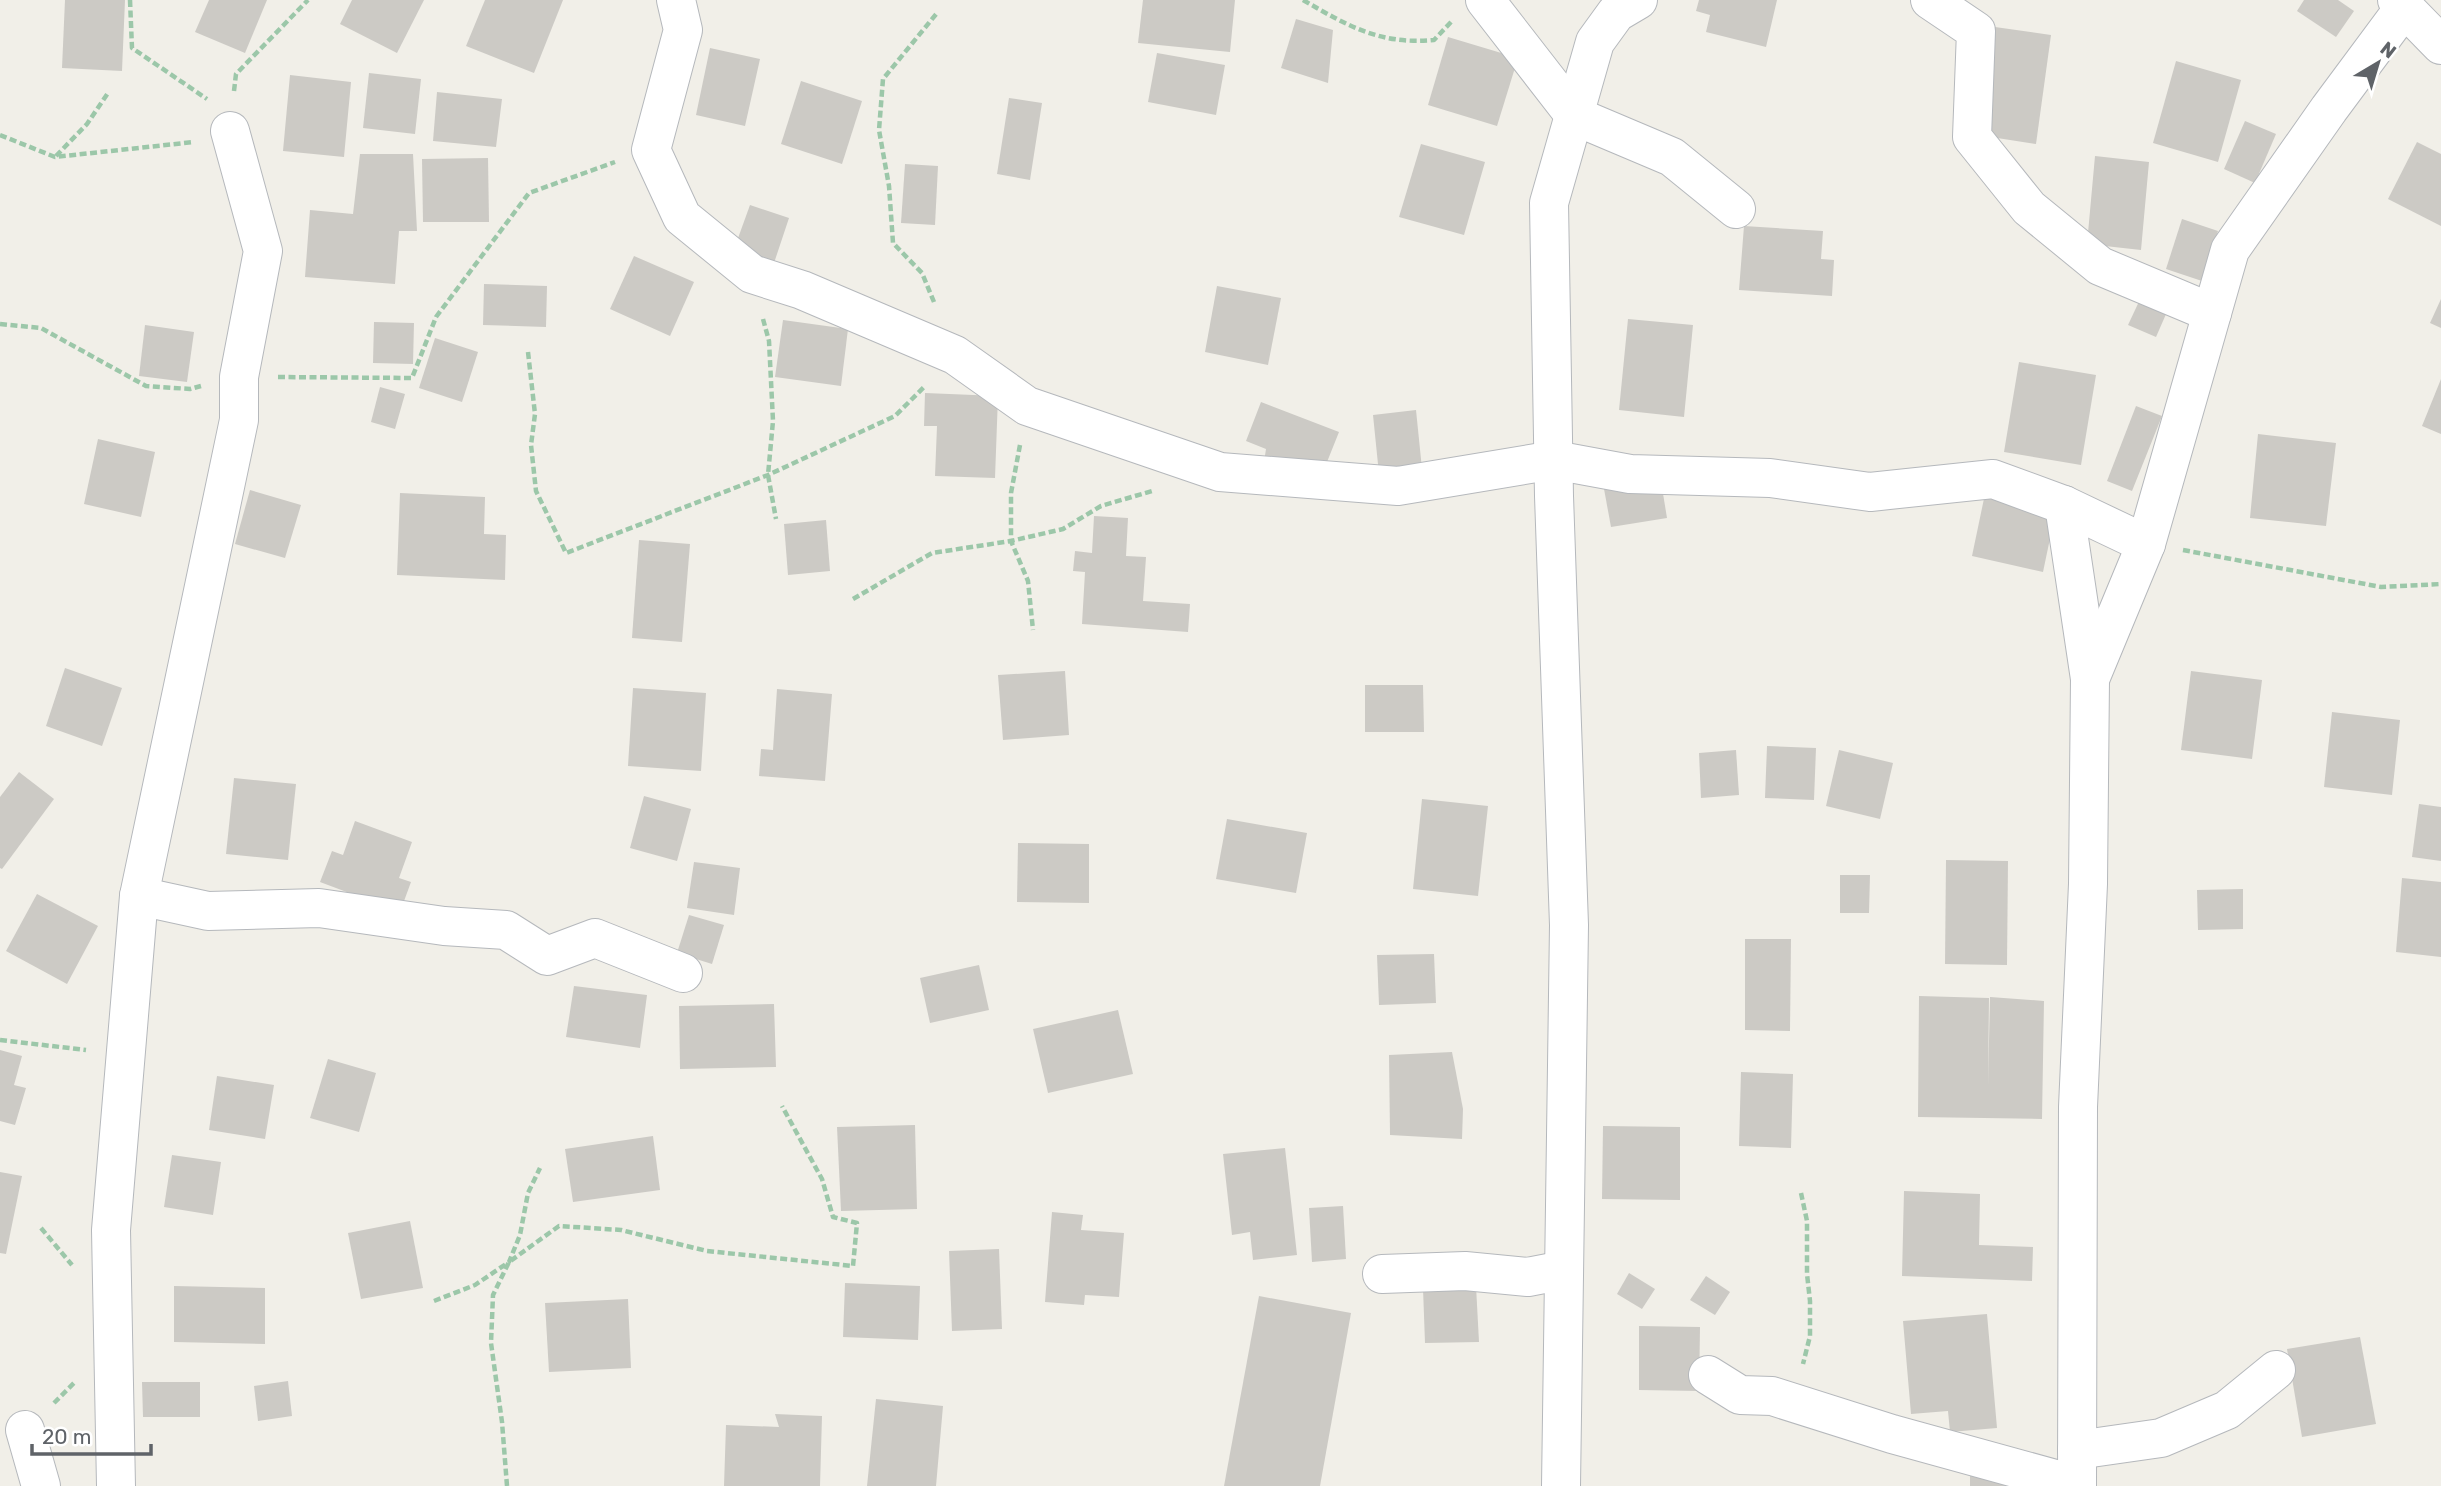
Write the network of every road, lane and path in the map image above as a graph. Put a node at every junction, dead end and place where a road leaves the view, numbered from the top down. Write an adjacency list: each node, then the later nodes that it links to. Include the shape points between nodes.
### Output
1 (130, 0): 13 (path, via 132,48 205,96)
2 (308, 0): 13 (path, via 236,74)
3 (676, 0): 15 (street, via 683,30)
4 (1303, 0): 8 (path, via 1381,38 1411,42 1434,40)
5 (1638, 0): 12 (street, via 1616,13 1595,42)
6 (1930, 0): 19 (street, via 1976,31 1972,137 2029,208 2100,266)
7 (2401, 4): 10 (street); 19 (street, via 2230,250)
8 (1472, 6): 12 (street)
9 (937, 13): 22 (path, via 883,79 879,130 893,243 922,273)
10 (2441, 45)
11 (108, 93): 16 (path, via 87,124)
12 (1575, 116): 17 (street, via 1672,157); 25 (street, via 1549,203)
13 (230, 131): 16 (path, via 208,141); 23 (street, via 263,251)
14 (0, 135): 16 (path)
15 (651, 150): 18 (street, via 681,217); 23 (path, via 529,192 436,317 412,378)
16 (55, 157)
17 (1736, 209)
18 (752, 274): 22 (street, via 802,290); 26 (path, via 769,341 773,421)
19 (2212, 313): 31 (street)
20 (0, 324): 23 (path, via 41,328 146,386 190,389)
21 (528, 352): 26 (path, via 536,491 566,553)
22 (955, 355): 24 (street); 26 (path, via 895,416)
23 (239, 377): 36 (street, via 239,420)
24 (1027, 406): 25 (street, via 1220,472 1398,486); 30 (path, via 1010,493)
25 (1554, 460): 28 (street, via 1630,474 1770,478 1870,492 1993,479); 44 (street, via 1569,925)
26 (768, 474): 29 (path)
27 (1154, 491): 30 (path, via 1101,506 1063,528)
28 (2064, 505): 31 (street); 35 (street)
29 (776, 519)
30 (1011, 541): 33 (path, via 932,553); 34 (path, via 1028,581)
31 (2146, 544): 32 (path, via 2381,586); 35 (street)
32 (2441, 584)
33 (853, 599)
34 (1033, 630)
35 (2090, 680): 51 (street, via 2088,884 2078,1107)
36 (139, 895): 37 (street, via 208,911 319,908 506,930 548,956 595,938); 39 (street)
37 (682, 973)
38 (0, 1040): 39 (path)
39 (126, 1055): 53 (street, via 111,1230)
40 (782, 1106): 43 (path, via 822,1179 833,1217 857,1223 853,1266 707,1251 621,1230 559,1226)
41 (540, 1168): 43 (path, via 528,1193)
42 (1801, 1193): 49 (path, via 1807,1222 1810,1336)
43 (509, 1262): 46 (path, via 475,1285); 54 (path, via 494,1295 491,1343)
44 (1564, 1270): 45 (street, via 1528,1277 1465,1271); 55 (street)
45 (1382, 1274)
46 (434, 1301)
47 (2276, 1370): 51 (street, via 2227,1410)
48 (1708, 1375): 49 (street, via 1740,1395)
49 (1790, 1401): 51 (street, via 1892,1434)
50 (25, 1430): 52 (street)
51 (2077, 1474)
52 (41, 1486)
53 (116, 1486)
54 (507, 1486)
55 (1561, 1486)

